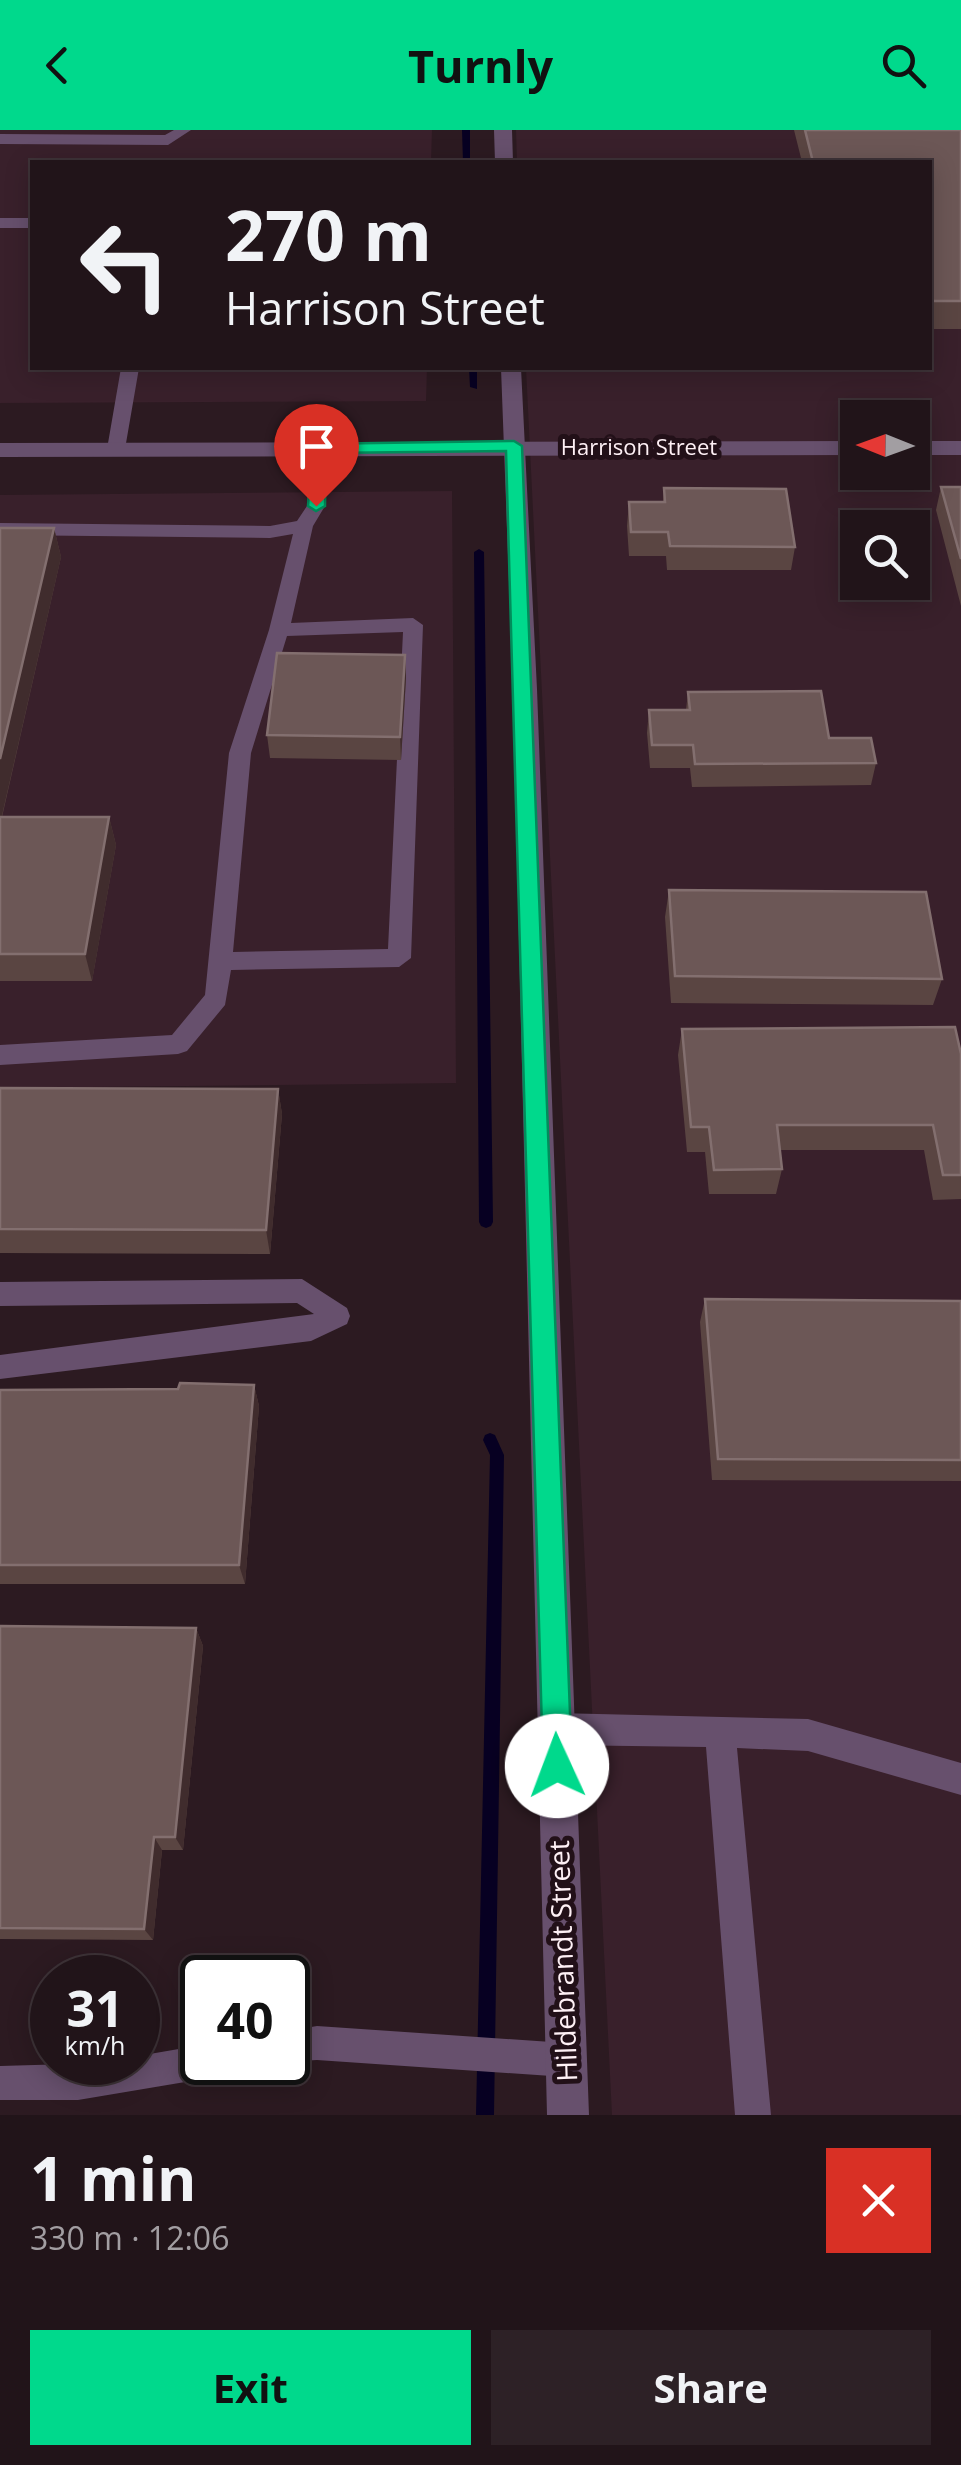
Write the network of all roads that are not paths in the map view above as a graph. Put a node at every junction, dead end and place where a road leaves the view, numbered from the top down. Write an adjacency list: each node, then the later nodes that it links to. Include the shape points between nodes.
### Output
1 (184, 130): 4 (lane)
2 (503, 130): 6 (street)
3 (0, 139): 4 (lane)
4 (168, 140): 5 (lane)
5 (166, 160)
6 (504, 160)
7 (30, 222): 8 (lane)
8 (0, 223)
9 (130, 370): 16 (lane)
10 (511, 370): 11 (street, Hildebrandt Street)
11 (514, 446): 12 (street, Harrison Street); 13 (street, Harrison Street); 25 (street, Hildebrandt Street)
12 (318, 448): 16 (street, Harrison Street); 18 (lane, via 316,506)
13 (840, 448)
14 (930, 448): 15 (street)
15 (961, 448)
16 (116, 449): 17 (street, Harrison Street)
17 (0, 450)
18 (304, 526): 19 (lane, via 270,532); 20 (lane)
19 (0, 530)
20 (279, 630): 21 (lane, via 240,753); 21 (lane, via 413,625 399,958)
21 (221, 960): 22 (lane, via 217,998 178,1044)
22 (0, 1055)
23 (0, 1294): 24 (lane, via 302,1291 337,1316 312,1329)
24 (0, 1367)
25 (556, 1729): 26 (lane); 29 (street, Hildebrandt Street)
26 (720, 1732): 27 (lane, via 808,1735); 33 (lane)
27 (961, 1779)
28 (310, 2045): 29 (lane)
29 (566, 2060): 32 (street, Hildebrandt Street)
30 (180, 2066): 31 (lane, via 78,2083)
31 (0, 2083)
32 (568, 2115)
33 (753, 2115)

